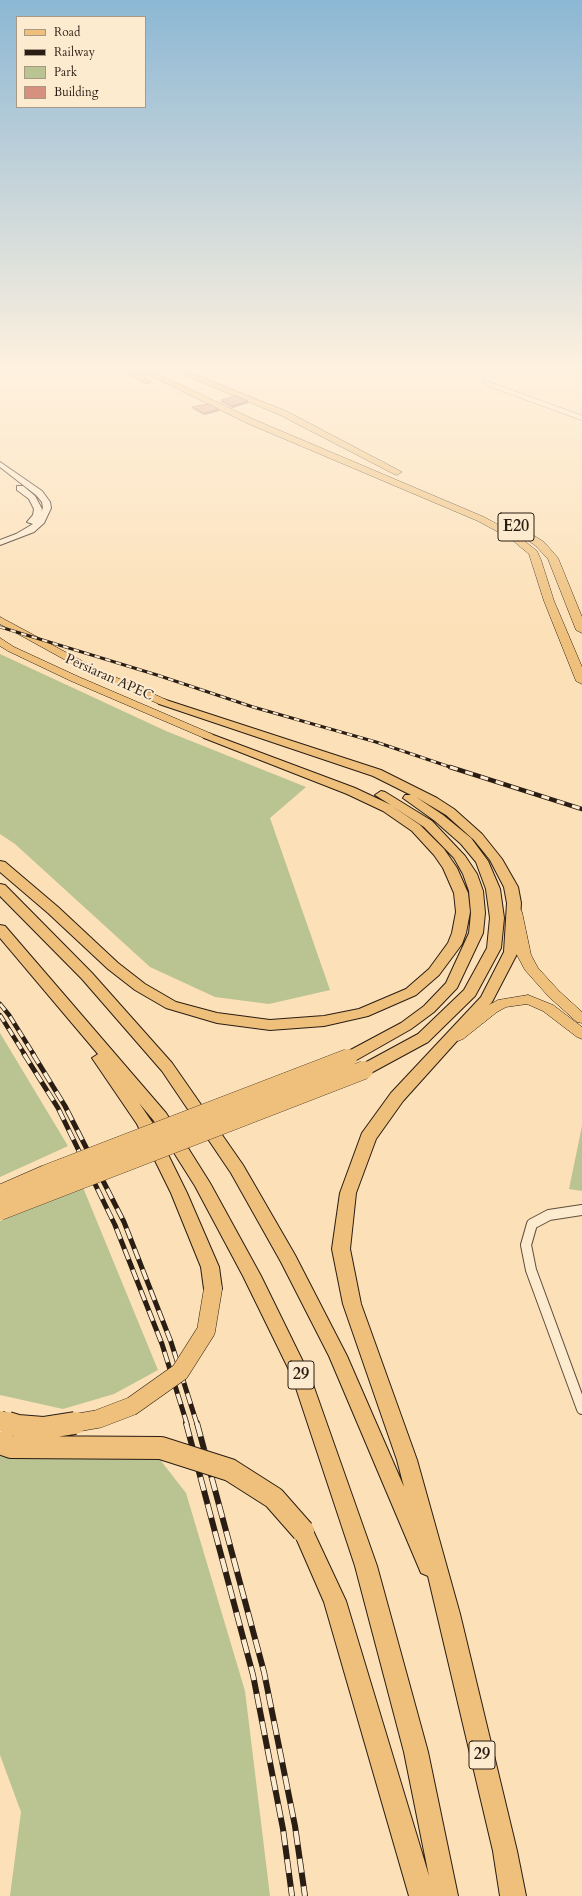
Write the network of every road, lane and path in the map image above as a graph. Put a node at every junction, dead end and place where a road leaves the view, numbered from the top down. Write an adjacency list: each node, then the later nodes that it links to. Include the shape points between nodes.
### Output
1 (333, 456): 10 (highway, E20, via 481,519 514,537 533,553 549,601)
2 (366, 456): 8 (highway, E20, via 492,516 540,544 553,558)
3 (0, 464): 6 (main road, via 39,493 47,508 41,521 31,530)
4 (0, 471): 5 (main road, via 32,498 38,509 27,526)
5 (0, 538)
6 (0, 543)
7 (0, 620): 11 (main road, Persiaran APEC, via 87,668)
8 (582, 630)
9 (0, 641): 12 (main road, Persiaran APEC, via 11,649 75,679)
10 (582, 681)
11 (163, 702): 15 (highway, via 377,773 433,801 450,812 478,837 496,859 511,887); 22 (highway, bridge, via 362,776 423,806 466,841 482,861 493,889 498,918 494,948 470,993 423,1038 364,1070)
12 (208, 736): 13 (highway, via 373,801 416,828 430,842 450,868 461,893 463,912 455,944 434,972 411,992 363,1012 324,1021 270,1025 217,1018 171,1005 140,987); 21 (highway, bridge, via 242,745 371,791 398,804 428,824 455,852 470,874 476,891 478,913 476,933 471,946 452,985 429,1009 406,1026 348,1058)
13 (0, 865)
14 (0, 888): 27 (highway, 29, via 88,976 167,1067 238,1169 289,1260 338,1356)
15 (514, 903): 18 (main road, via 524,955 532,970); 20 (highway, via 511,952 487,999)
16 (0, 929): 17 (highway, 29)
17 (53, 992): 25 (highway, bridge, via 144,1122 210,1268 212,1289 206,1331 180,1372 132,1406 98,1419 43,1428 18,1426); 29 (highway, 29, via 160,1118 202,1183 252,1276 301,1376 366,1566 416,1752)
18 (582, 1019)
19 (582, 1034): 20 (main road, via 539,1003 522,999 503,1003 492,1009)
20 (444, 1047): 27 (highway, via 397,1097 368,1137 348,1193 341,1249 352,1304 407,1460)
21 (0, 1194)
22 (0, 1210)
23 (582, 1210): 24 (street, via 550,1215 532,1224 526,1245 531,1270)
24 (582, 1409)
25 (0, 1420)
26 (0, 1443): 28 (highway, bridge, via 10,1447 160,1448 230,1470 274,1498 303,1531 336,1601)
27 (449, 1614): 30 (highway, 29, via 506,1851)
28 (422, 1896)
29 (445, 1896)
30 (513, 1896)

